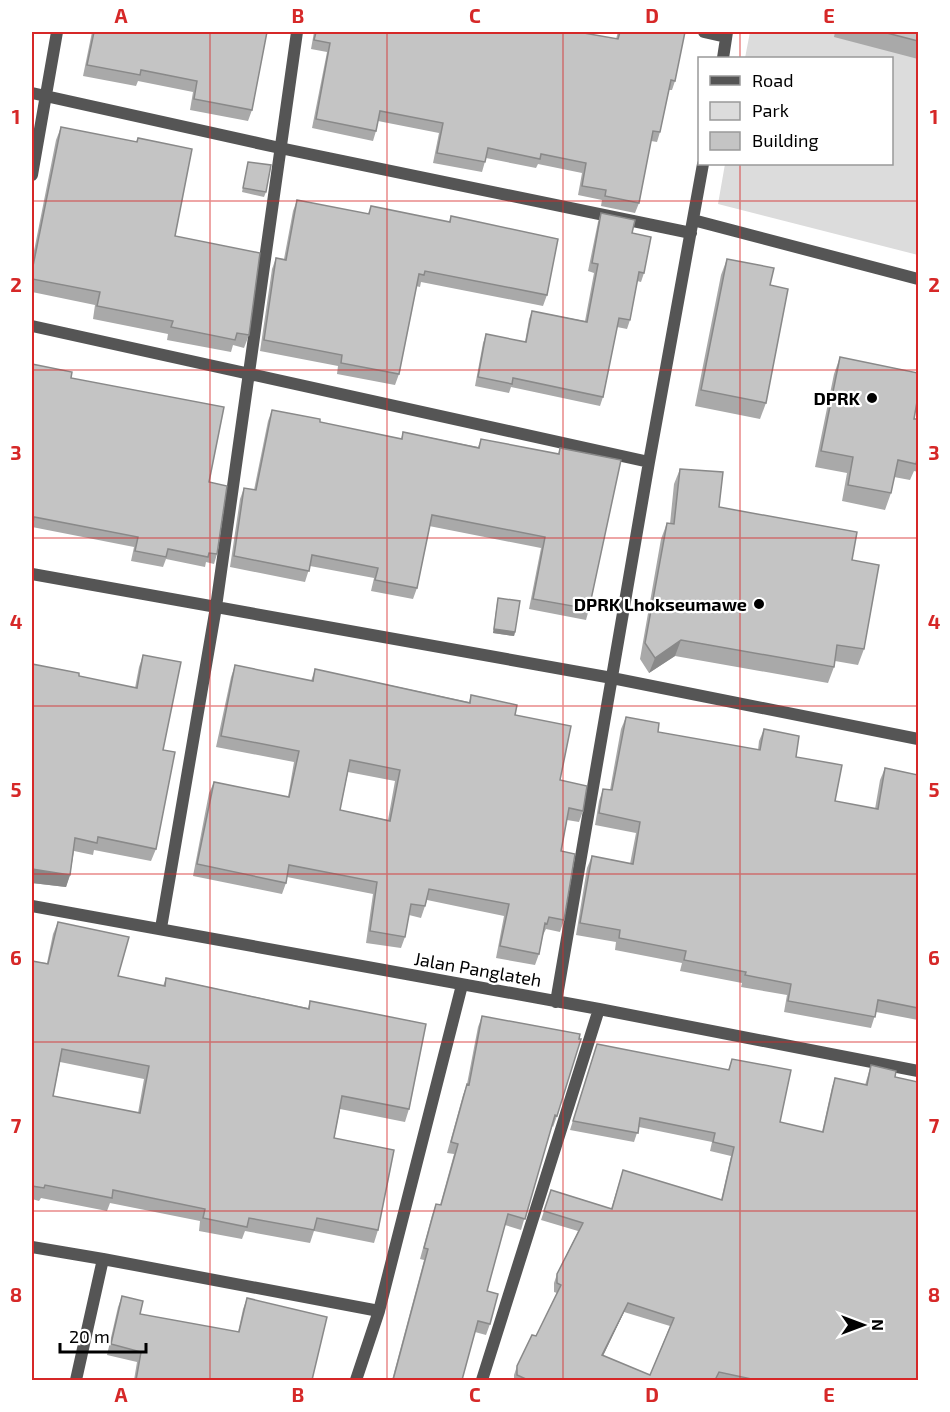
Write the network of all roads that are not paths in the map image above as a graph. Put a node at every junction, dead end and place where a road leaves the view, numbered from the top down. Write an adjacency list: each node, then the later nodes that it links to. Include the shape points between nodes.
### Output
1 (57, 32): 7 (street)
2 (297, 32): 8 (street)
3 (704, 32): 4 (street)
4 (727, 34): 5 (street)
5 (723, 57)
6 (32, 93): 7 (street)
7 (45, 96): 8 (street); 10 (street)
8 (280, 148): 11 (street); 14 (street)
9 (703, 165): 11 (street)
10 (32, 175)
11 (692, 226): 12 (street); 15 (street)
12 (918, 279)
13 (32, 327): 14 (street)
14 (248, 374): 15 (street); 17 (street)
15 (649, 462): 18 (street)
16 (32, 574): 17 (street)
17 (216, 607): 18 (street); 21 (street)
18 (612, 678): 19 (street); 23 (street)
19 (918, 739)
20 (32, 906): 21 (street, Jalan Panglateh)
21 (161, 928): 22 (street, Jalan Panglateh)
22 (462, 985): 23 (street, Jalan Panglateh); 28 (street)
23 (556, 1002): 24 (street, Jalan Panglateh)
24 (599, 1009): 25 (street, Jalan Panglateh); 31 (street)
25 (918, 1071)
26 (32, 1247): 27 (street)
27 (103, 1259): 28 (street); 29 (street)
28 (379, 1311): 30 (street)
29 (75, 1380)
30 (356, 1380)
31 (482, 1380)

